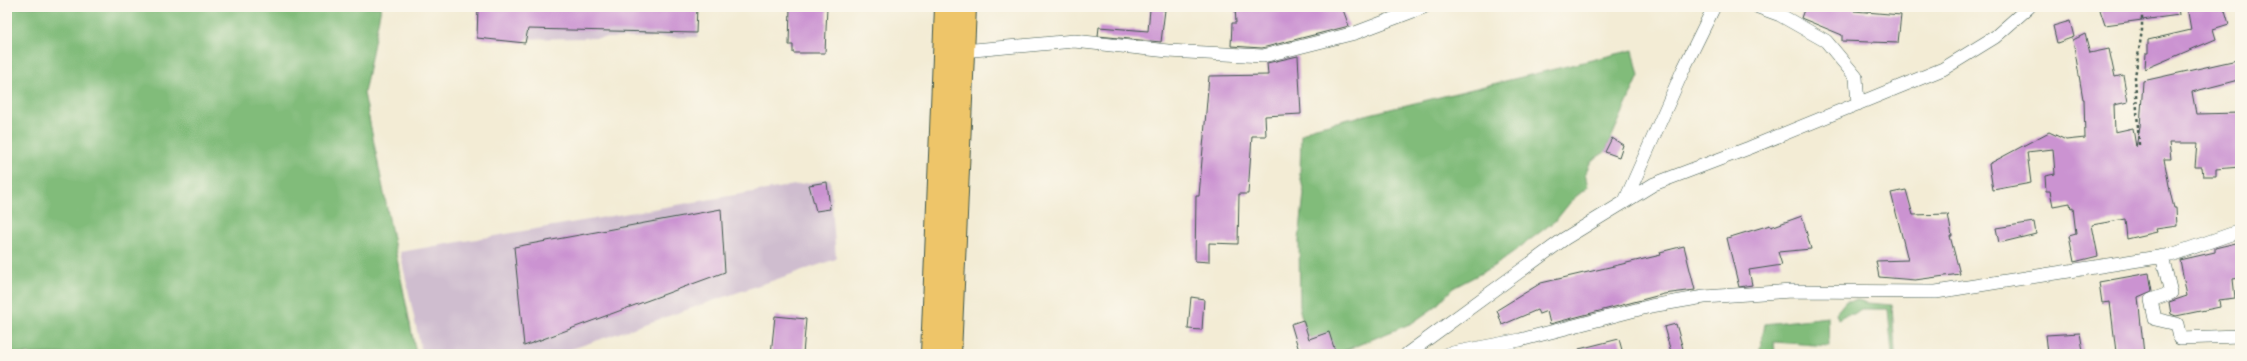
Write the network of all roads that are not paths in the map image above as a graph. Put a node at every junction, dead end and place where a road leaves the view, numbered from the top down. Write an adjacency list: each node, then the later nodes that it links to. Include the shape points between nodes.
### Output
1 (946, 7): 13 (highway)
2 (965, 7): 7 (highway)
3 (1424, 7): 7 (street, via 1355,33 1263,56 1168,51 1074,40)
4 (1714, 7): 9 (street)
5 (1758, 7): 8 (street, via 1826,40 1856,77)
6 (2029, 7): 8 (street, via 1995,37 1943,69)
7 (963, 51): 14 (highway)
8 (1858, 104): 9 (street, via 1654,184)
9 (1625, 201): 15 (street, via 1564,239)
10 (2240, 230): 11 (street)
11 (2162, 256): 12 (street, via 2171,293 2152,300 2155,319 2177,324 2180,338); 16 (street, via 1936,292 1791,291 1704,297 1651,306 1520,340)
12 (2240, 336)
13 (932, 354)
14 (950, 354)
15 (1407, 354)
16 (1447, 354)

